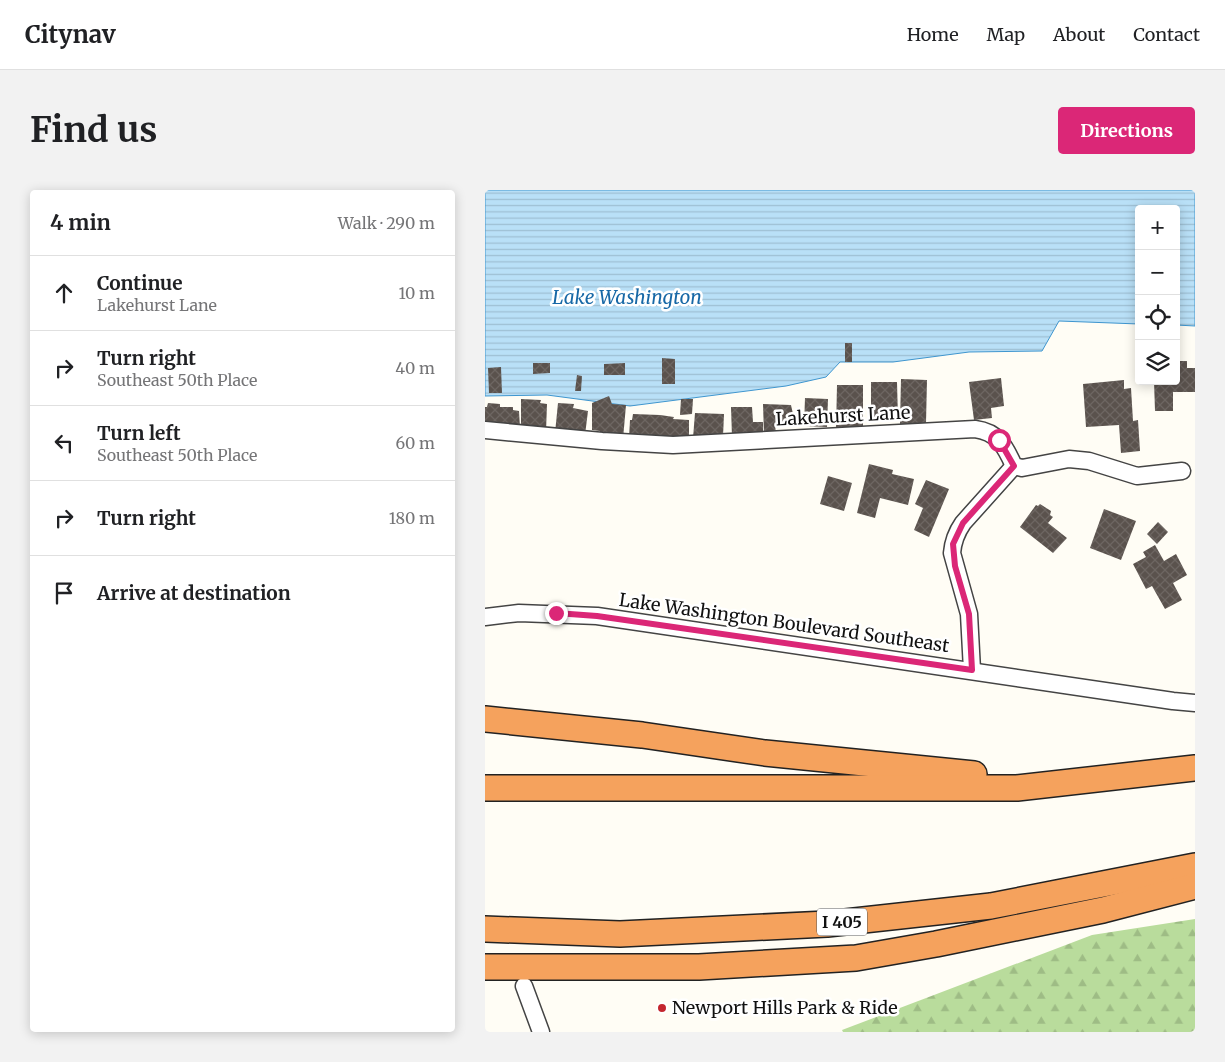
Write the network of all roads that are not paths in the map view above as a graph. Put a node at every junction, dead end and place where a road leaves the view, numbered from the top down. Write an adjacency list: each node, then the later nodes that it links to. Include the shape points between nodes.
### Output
1 (485, 430): 2 (street, Lakehurst Lane, via 673,445 975,430 992,433)
2 (1014, 466): 3 (street, via 1022,468 1069,459 1089,461 1137,476); 5 (street, via 963,523 953,544 953,560 969,614)
3 (1182, 471)
4 (485, 617): 5 (street, Lake Washington Boulevard Southeast, via 519,613 597,616)
5 (972, 670): 6 (street, Lake Washington Boulevard Southeast)
6 (1195, 703)
7 (485, 719): 10 (highway, via 642,735 812,758 999,776)
8 (1195, 768): 10 (highway)
9 (485, 788): 10 (highway)
10 (1017, 788)
11 (1195, 866): 13 (highway, I 405, via 991,906 827,924 620,934)
12 (1195, 886): 14 (highway, via 1103,910 856,958 699,967)
13 (485, 929)
14 (485, 968)
15 (524, 986): 16 (street)
16 (541, 1032)

